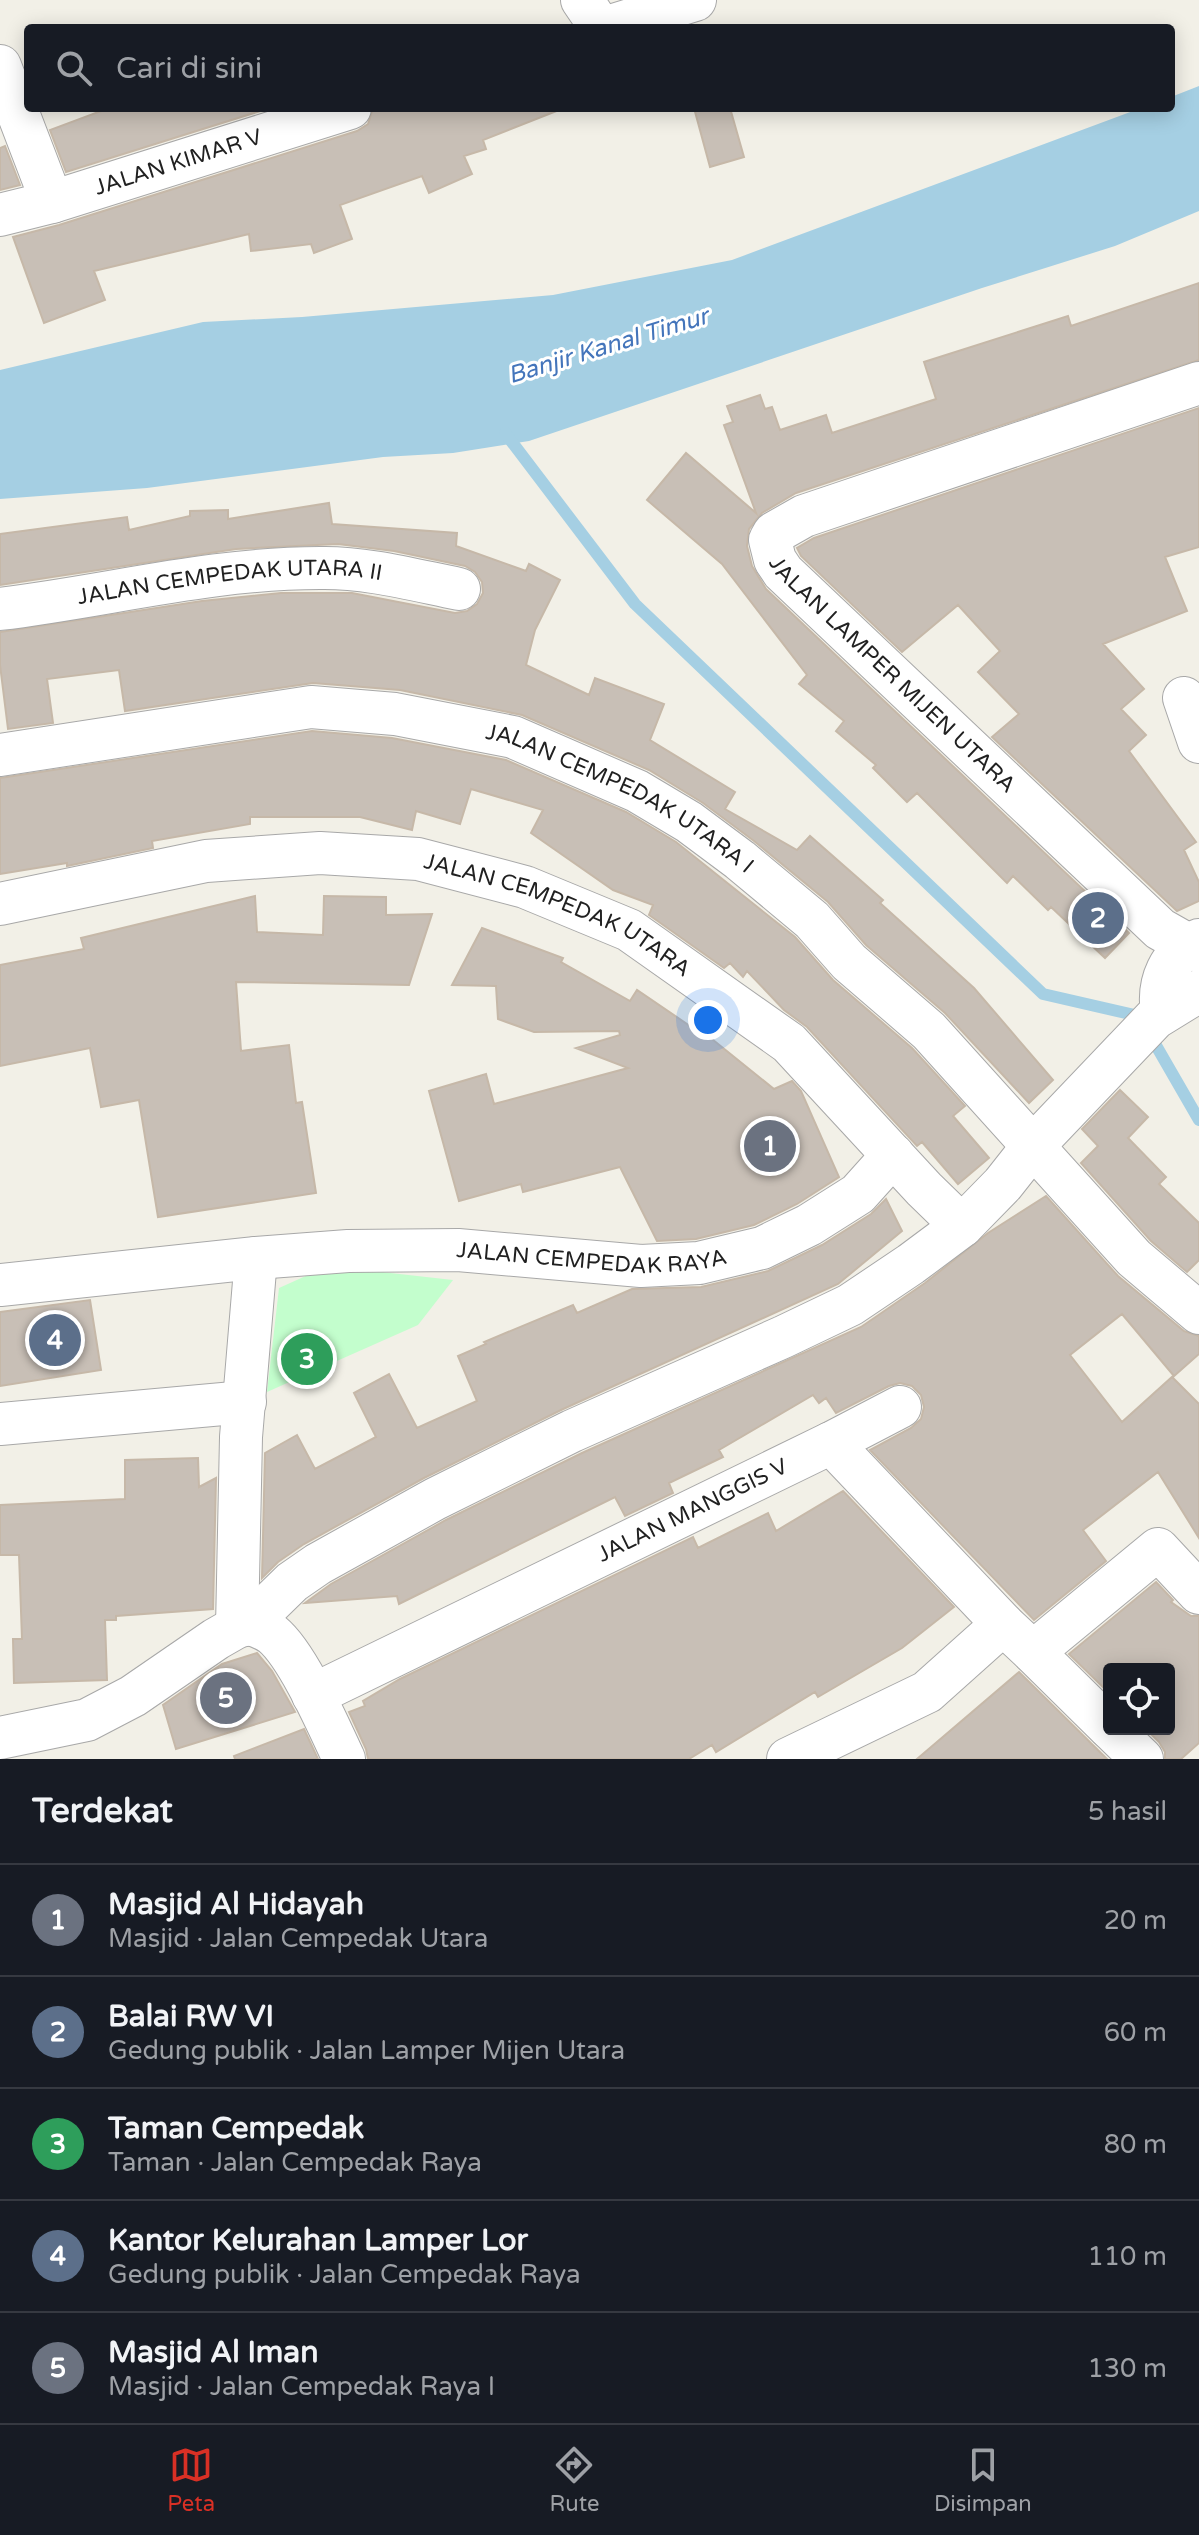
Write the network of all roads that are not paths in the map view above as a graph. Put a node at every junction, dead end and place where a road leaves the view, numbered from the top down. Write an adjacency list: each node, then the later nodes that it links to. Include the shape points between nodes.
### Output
1 (582, 0): 3 (street)
2 (695, 0): 4 (street)
3 (599, 24)
4 (615, 24)
5 (0, 66): 7 (street)
6 (337, 112): 7 (street, JALAN KIMAR V)
7 (52, 202): 8 (street, JALAN KIMAR V)
8 (0, 215)
9 (1199, 383): 16 (street, JALAN LAMPER MIJEN UTARA, via 804,516 770,540 783,572 1160,929)
10 (459, 589): 11 (street, JALAN CEMPEDAK UTARA II, via 322,567 205,575)
11 (0, 609)
12 (1184, 698): 13 (street)
13 (1199, 742)
14 (0, 755): 19 (street, JALAN CEMPEDAK UTARA I, via 311,707 395,714 521,740 637,791 740,860 929,1031)
15 (0, 904): 20 (street, JALAN CEMPEDAK UTARA, via 206,861 320,853 418,859 525,887 629,930 789,1043)
16 (1196, 945): 18 (street, via 1173,961 1162,978)
17 (1199, 991): 18 (street)
18 (1158, 1016): 19 (street)
19 (1033, 1146): 21 (street); 24 (street, JALAN CEMPEDAK UTARA I, via 1134,1258)
20 (893, 1155): 21 (street, JALAN CEMPEDAK UTARA); 22 (street, JALAN CEMPEDAK RAYA, via 858,1194 809,1225 762,1248 699,1263 641,1266 458,1250)
21 (962, 1226): 30 (street, via 850,1305 435,1499 318,1564)
22 (256, 1258): 23 (street, JALAN CEMPEDAK RAYA); 25 (street)
23 (0, 1285)
24 (1199, 1313)
25 (245, 1402): 27 (street); 30 (street)
26 (900, 1407): 28 (street, JALAN MANGGIS V)
27 (0, 1424)
28 (831, 1443): 31 (street); 32 (street, JALAN MANGGIS V)
29 (1199, 1593): 31 (street, via 1158,1549)
30 (243, 1625): 32 (street, via 271,1634 283,1645); 35 (street, via 87,1720)
31 (1009, 1637): 33 (street); 37 (street, via 927,1692)
32 (313, 1695): 36 (street)
33 (1103, 1722)
34 (1117, 1735): 38 (street)
35 (0, 1738)
36 (344, 1759)
37 (788, 1759)
38 (1142, 1759)

